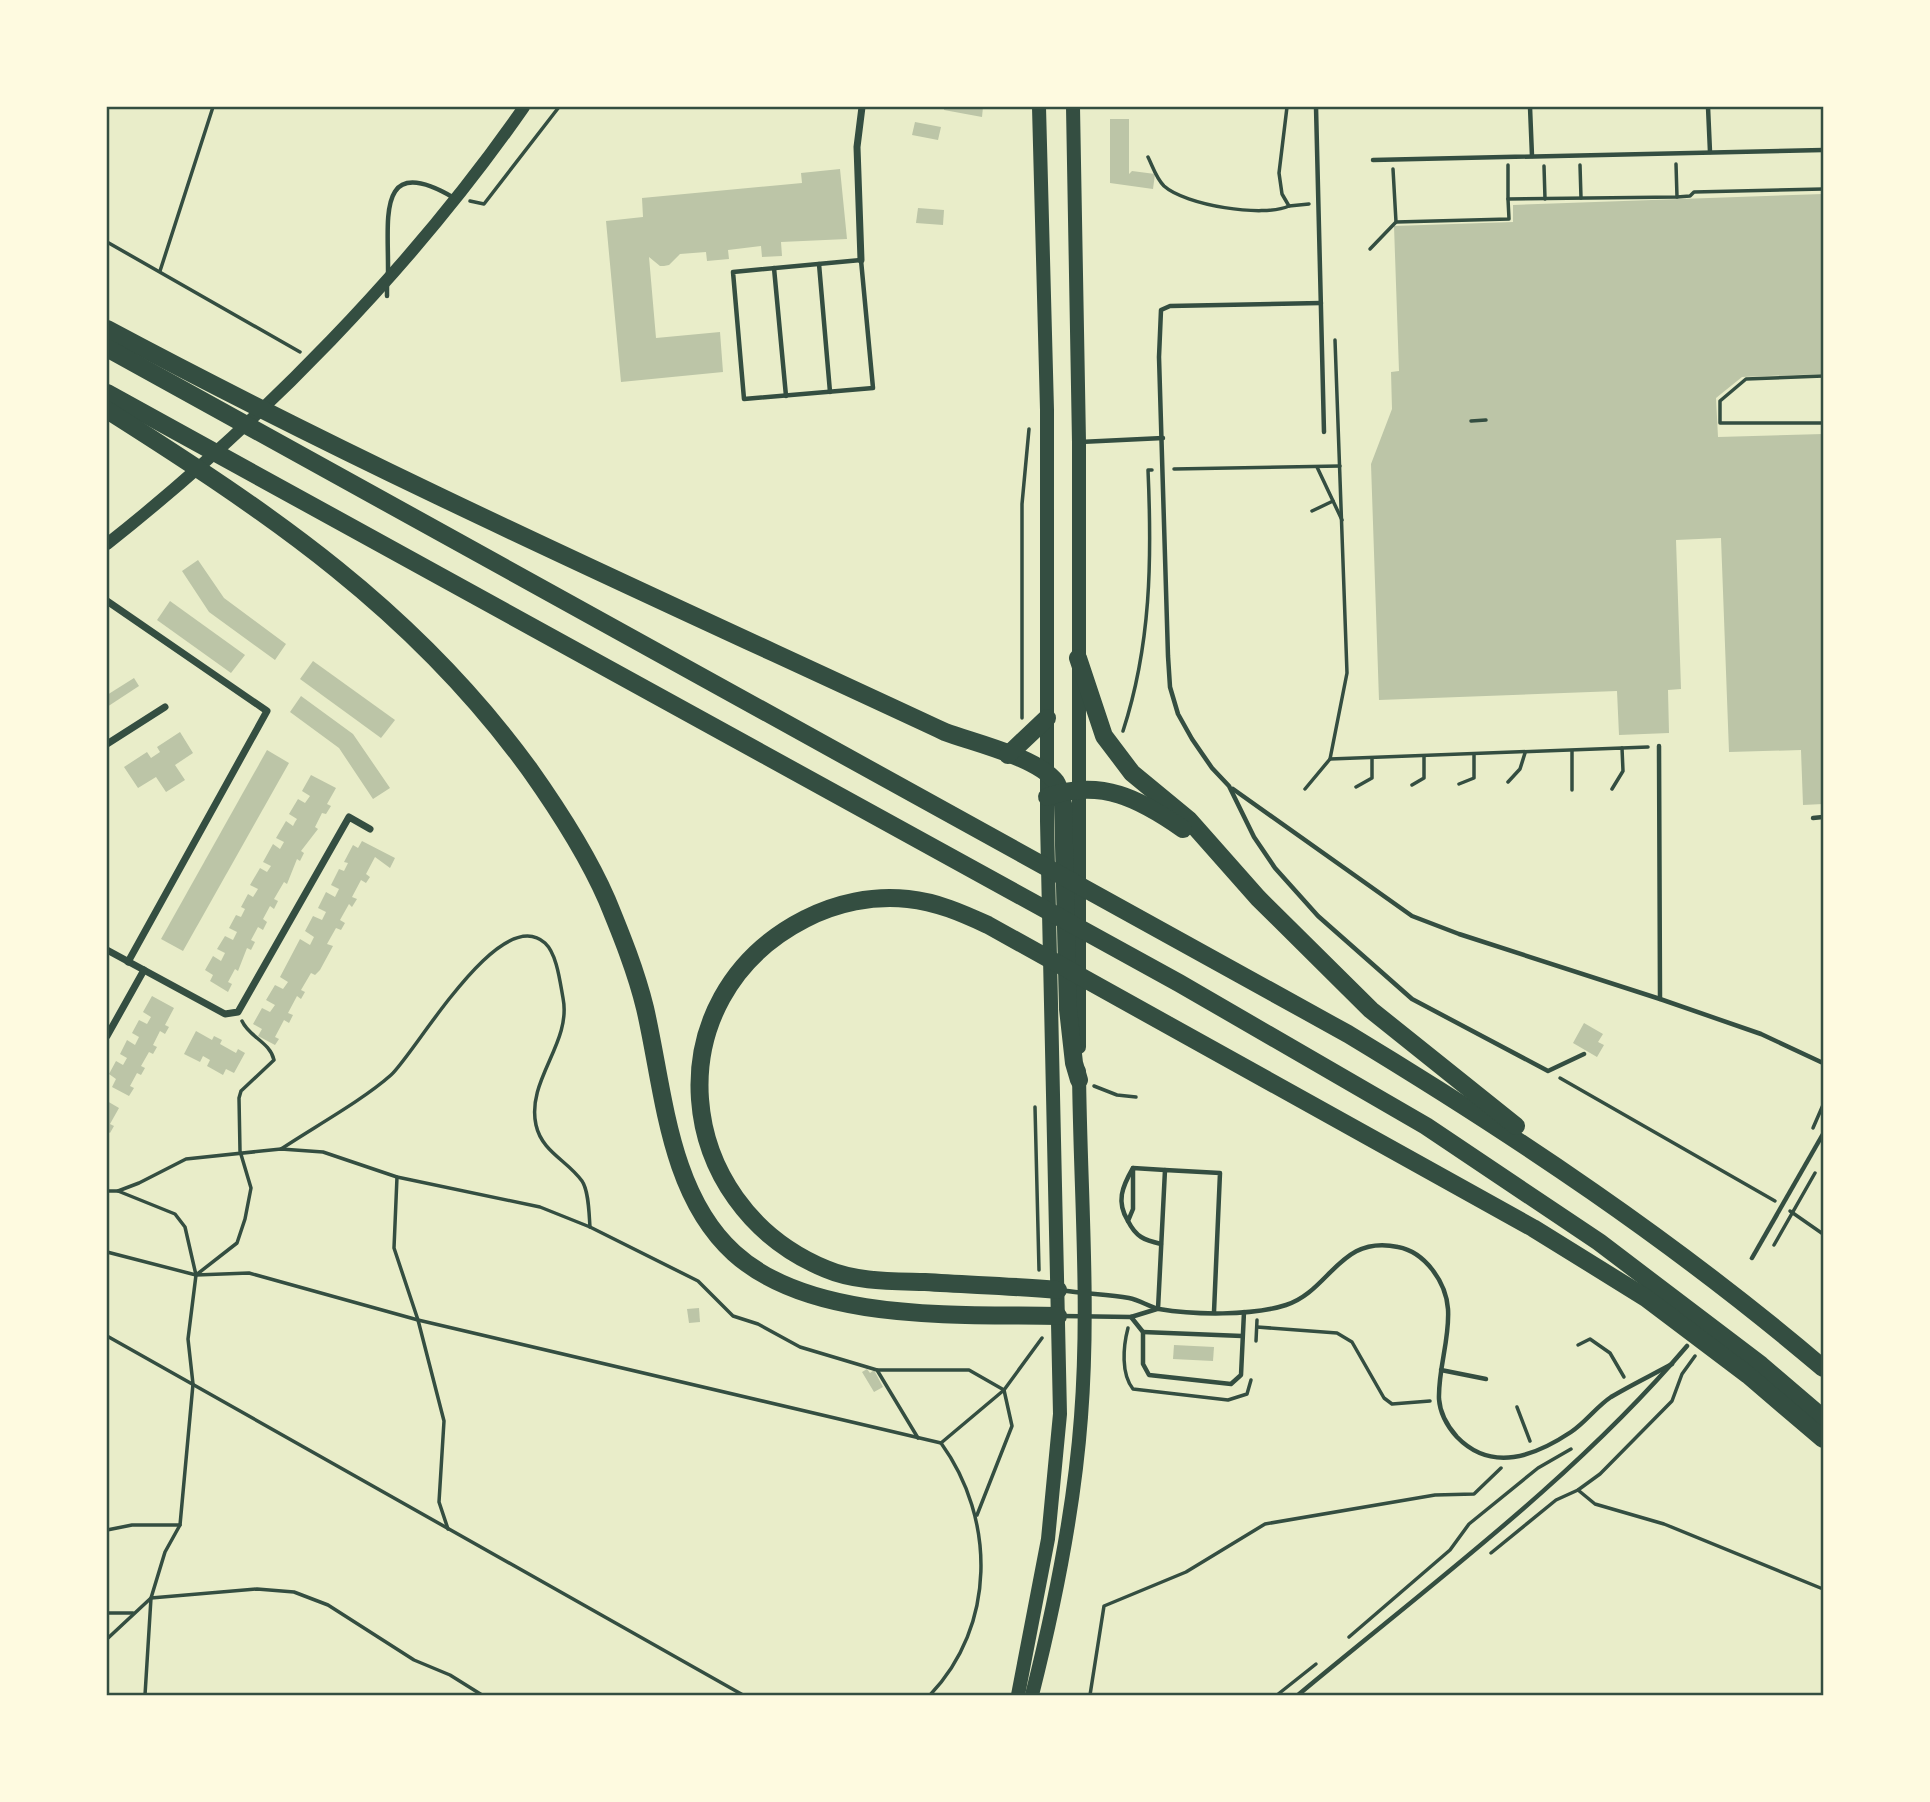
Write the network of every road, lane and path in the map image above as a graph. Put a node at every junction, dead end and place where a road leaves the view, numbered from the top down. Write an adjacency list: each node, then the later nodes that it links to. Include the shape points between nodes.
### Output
1 (213, 107): 35 (path)
2 (524, 107): 23 (street)
3 (559, 107): 23 (path, via 484,204)
4 (862, 107): 32 (street, via 857,147)
5 (1039, 107): 65 (main road, via 1047,410)
6 (1073, 107): 53 (main road)
7 (1287, 107): 28 (path, via 1279,173)
8 (1316, 107): 27 (lane)
9 (1530, 107): 13 (lane)
10 (1708, 107): 12 (lane)
11 (1823, 150): 12 (lane)
12 (1710, 152): 13 (lane)
13 (1532, 156): 15 (lane)
14 (1148, 157): 28 (path, via 1165,187 1219,208 1272,211)
15 (1373, 160)
16 (1676, 167): 22 (path)
17 (1581, 170): 24 (path)
18 (1544, 172): 25 (path)
19 (1394, 174): 29 (path)
20 (1508, 174): 26 (path)
21 (1823, 189): 22 (path, via 1694,192 1690,197)
22 (1676, 197): 24 (path)
23 (455, 198): 36 (lane, via 416,180 396,189 390,204); 41 (street, via 360,309)
24 (1581, 198): 25 (path)
25 (1545, 199): 26 (path)
26 (1508, 200): 29 (path, via 1508,219)
27 (1318, 203): 28 (path); 37 (lane)
28 (1289, 206)
29 (1396, 222): 31 (path)
30 (107, 242): 35 (path)
31 (1370, 249)
32 (862, 260): 33 (lane); 43 (lane, via 873,388)
33 (819, 264): 34 (lane); 43 (lane)
34 (774, 268): 45 (lane); 45 (lane, via 733,272 744,400)
35 (159, 272): 41 (path)
36 (387, 296)
37 (1321, 303): 51 (lane); 52 (lane, via 1170,306 1161,310)
38 (107, 329): 72 (highway, via 462,507 945,732)
39 (1334, 336): 55 (path)
40 (107, 348): 115 (highway, via 1326,1021 1452,1097)
41 (311, 358): 60 (street, via 154,507)
42 (1823, 376): 49 (path, via 1746,379 1720,401 1720,423)
43 (830, 392): 45 (lane)
44 (107, 393): 151 (highway, via 1179,984 1426,1126 1599,1242)
45 (786, 396)
46 (107, 410): 130 (highway, via 232,490 323,556 391,612 498,727 580,846 606,897 643,1003 676,1155 692,1199 733,1253 764,1276 838,1304)
47 (1486, 420): 48 (path)
48 (1471, 421)
49 (1823, 423)
50 (1029, 428): 64 (path, via 1021,504)
51 (1324, 432)
52 (1163, 438): 53 (lane); 56 (lane)
53 (1079, 442): 62 (main road)
54 (1316, 466): 55 (path); 56 (path); 57 (path)
55 (1340, 466): 59 (path)
56 (1164, 469): 70 (path, via 1148,470 1150,586 1145,646 1134,697); 81 (lane, via 1171,687 1178,714 1192,738)
57 (1333, 501): 58 (path); 59 (path)
58 (1312, 511)
59 (1343, 522): 75 (path, via 1347,673)
60 (107, 544)
61 (107, 601): 92 (street, via 267,711)
62 (1078, 659): 70 (highway, via 1095,718); 86 (main road)
63 (165, 707): 66 (street)
64 (1022, 712)
65 (1048, 718): 72 (highway); 77 (main road)
66 (107, 744)
67 (1659, 746): 68 (path); 94 (lane)
68 (1622, 748): 69 (path); 84 (path, via 1623,771)
69 (1572, 751): 71 (path); 85 (path)
70 (1114, 753): 90 (highway, via 1189,820)
71 (1525, 753): 73 (path); 78 (path, via 1520,769)
72 (1008, 755): 77 (highway)
73 (1474, 755): 74 (path); 79 (path, via 1474,778)
74 (1424, 757): 76 (path); 80 (path, via 1424,778)
75 (1329, 759): 76 (path); 83 (path)
76 (1372, 759): 82 (path, via 1372,778)
77 (1047, 775): 86 (highway)
78 (1508, 782)
79 (1459, 784)
80 (1412, 785)
81 (1230, 786): 94 (lane, via 1412,916); 100 (lane, via 1275,868 1359,953 1412,999)
82 (1356, 787)
83 (1304, 789)
84 (1612, 789)
85 (1572, 790)
86 (1062, 793): 90 (highway, via 1116,793 1147,803); 95 (highway, via 1071,833); 95 (main road, via 1047,821)
87 (1823, 817): 88 (lane)
88 (1813, 818)
89 (370, 829): 96 (street, via 349,817)
90 (1212, 849): 115 (highway, via 1371,1010)
91 (107, 950): 92 (street)
92 (128, 961): 93 (street)
93 (144, 970): 96 (street, via 225,1014); 97 (street)
94 (1660, 999): 99 (lane)
95 (1066, 1008): 101 (highway); 125 (main road)
96 (238, 1012): 106 (path, via 245,1028 270,1050 274,1060 241,1091)
97 (107, 1036)
98 (1584, 1054): 100 (lane)
99 (1823, 1063)
100 (1548, 1071): 113 (path)
101 (1079, 1080): 103 (path, via 1117,1095); 126 (main road)
102 (1035, 1096): 119 (path)
103 (1136, 1097)
104 (1823, 1133): 113 (lane)
105 (281, 1149): 106 (path); 110 (path, via 323,1152); 117 (path, via 392,1074 437,1012 503,943 517,937 534,938 545,943 554,959 564,1000 563,1030 536,1096 536,1124 545,1147 584,1182)
106 (240, 1151): 112 (path, via 186,1159); 124 (path, via 251,1188 237,1243)
107 (1133, 1168): 109 (lane); 116 (lane, via 1133,1209); 116 (lane, via 1122,1186 1121,1209)
108 (1817, 1169): 114 (path)
109 (1165, 1170): 120 (lane); 128 (lane, via 1220,1172)
110 (397, 1177): 117 (path, via 540,1207); 133 (path, via 394,1248)
111 (107, 1191): 112 (path)
112 (118, 1191): 124 (path, via 174,1214 185,1227)
113 (1784, 1206): 114 (path); 123 (lane)
114 (1794, 1214): 118 (path); 122 (path)
115 (1634, 1219): 142 (highway)
116 (1128, 1221): 120 (lane, via 1143,1240)
117 (590, 1227): 143 (path, via 698,1281 733,1316 800,1347)
118 (1823, 1234)
119 (1037, 1243)
120 (1161, 1244): 127 (lane)
121 (107, 1252): 124 (path)
122 (1768, 1255)
123 (1752, 1258)
124 (196, 1275): 133 (path, via 249,1273); 146 (path, via 188,1339)
125 (1058, 1290): 126 (lane); 130 (main road); 153 (highway, via 870,1280 829,1271 790,1252 757,1226 730,1193 711,1155 701,1113 700,1071 709,1029 722,1000 753,956 785,929 865,900 907,899 959,911 1533,1228 1646,1298)
126 (1084, 1294): 127 (lane, via 1132,1298); 131 (main road)
127 (1158, 1309): 128 (lane); 132 (lane)
128 (1214, 1312): 129 (lane)
129 (1244, 1312): 137 (lane); 144 (lane, via 1300,1299 1352,1252 1385,1245 1400,1247 1428,1264 1444,1292 1448,1310)
130 (1058, 1316): 131 (lane); 148 (path); 176 (main road, via 1056,1474 1034,1626)
131 (1084, 1316): 132 (lane); 177 (main road, via 1075,1477 1058,1586)
132 (1131, 1317): 135 (lane)
133 (418, 1320): 152 (path); 162 (path, via 444,1421 439,1502)
134 (1257, 1327): 149 (path, via 1337,1334 1352,1342 1372,1381 1392,1404)
135 (1143, 1332): 137 (lane); 137 (lane, via 1143,1364 1149,1375 1227,1384 1241,1375)
136 (107, 1336): 146 (path)
137 (1242, 1336)
138 (1578, 1345): 147 (path, via 1590,1339 1610,1353)
139 (1687, 1346): 141 (lane)
140 (1695, 1356): 159 (path, via 1672,1401 1600,1474)
141 (1672, 1364): 147 (lane); 180 (lane, via 1563,1474)
142 (1823, 1368)
143 (877, 1370): 148 (path, via 969,1370); 152 (path)
144 (1441, 1370): 145 (lane); 149 (lane)
145 (1486, 1379)
146 (193, 1384): 161 (path); 162 (path)
147 (1630, 1387): 156 (lane)
148 (1004, 1390): 154 (path); 160 (path, via 1012,1426)
149 (1439, 1399): 157 (lane, via 1450,1429 1466,1446 1487,1456)
150 (1517, 1407): 156 (path)
151 (1823, 1418)
152 (918, 1438): 154 (path)
153 (1823, 1439)
154 (941, 1443): 160 (path, via 957,1466)
155 (1578, 1443): 158 (path)
156 (1534, 1453): 157 (lane); 158 (path)
157 (1510, 1459): 178 (path, via 1474,1494 1435,1495 1265,1524 1186,1572 1104,1606)
158 (1550, 1461): 169 (path, via 1469,1524 1450,1550)
159 (1578, 1490): 164 (path, via 1556,1500); 165 (path, via 1595,1504 1664,1524)
160 (976, 1517): 175 (path, via 983,1552 981,1594 970,1631 943,1682)
161 (180, 1525): 163 (path); 166 (path, via 165,1552)
162 (448, 1529): 174 (path)
163 (107, 1530)
164 (1482, 1561)
165 (1823, 1589)
166 (151, 1598): 168 (path); 172 (path); 173 (path, via 257,1588 294,1592 328,1605 414,1660)
167 (107, 1613): 168 (path)
168 (135, 1613): 170 (path)
169 (1349, 1637)
170 (107, 1639)
171 (1317, 1662): 179 (path)
172 (145, 1695)
173 (482, 1695)
174 (743, 1695)
175 (930, 1695)
176 (1018, 1695)
177 (1032, 1695)
178 (1090, 1695)
179 (1277, 1695)
180 (1298, 1695)

